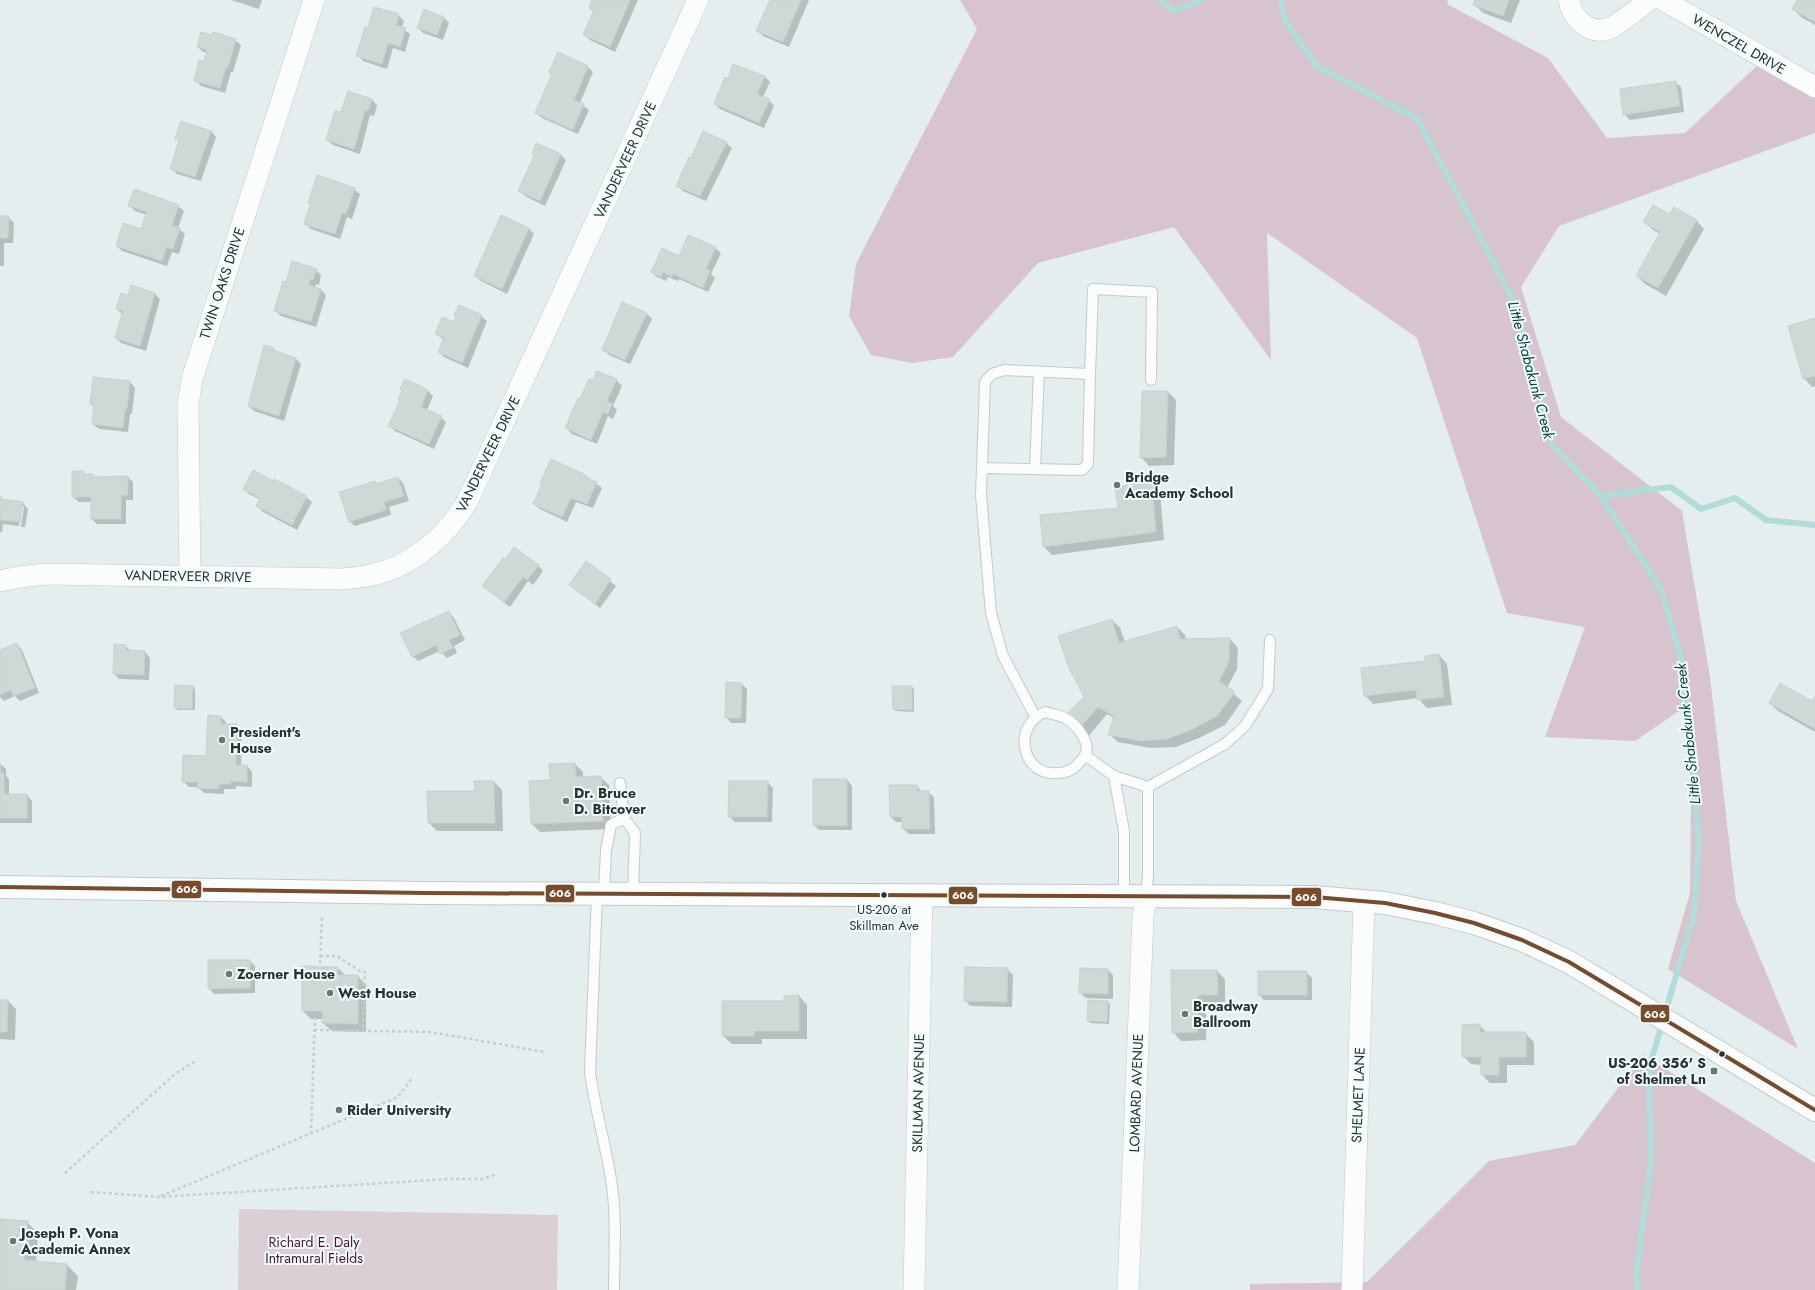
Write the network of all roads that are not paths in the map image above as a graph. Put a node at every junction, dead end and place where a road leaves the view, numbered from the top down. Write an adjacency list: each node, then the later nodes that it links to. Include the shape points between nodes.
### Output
1 (314, 0): 12 (street, TWIN OAKS DRIVE, via 192,379 188,404)
2 (698, 0): 12 (street, VANDERVEER DRIVE, via 467,502 445,532 417,555 400,565 372,575 343,579)
3 (1569, 0): 4 (street, via 1570,11 1578,21 1587,27 1600,30 1613,27)
4 (1649, 0)
5 (1663, 0): 6 (street, WENCZEL DRIVE)
6 (1815, 87)
7 (1039, 372): 8 (lane); 10 (lane, via 1004,370 992,374 985,382); 11 (lane)
8 (1090, 374): 9 (lane, via 1093,289 1152,292); 11 (lane, via 1088,464 1082,470)
9 (1151, 380)
10 (982, 468): 11 (lane); 15 (lane, via 981,495 991,613 1003,656)
11 (1035, 469)
12 (190, 576): 13 (street, VANDERVEER DRIVE, via 46,574)
13 (0, 581)
14 (1270, 640): 19 (lane, via 1268,689 1245,726 1225,744)
15 (1035, 716): 16 (lane, via 1045,712 1070,721 1084,738); 16 (lane, via 1024,737 1024,748 1034,766 1043,772 1064,773 1074,768)
16 (1085, 756): 17 (lane)
17 (1114, 776): 19 (lane); 26 (lane, via 1124,831)
18 (620, 783): 20 (lane)
19 (1148, 787): 25 (lane)
20 (624, 818): 22 (lane, via 611,825); 23 (lane, via 635,833)
21 (0, 887): 22 (main road)
22 (601, 894): 23 (main road); 29 (lane, via 590,1072 615,1208)
23 (633, 894): 24 (main road)
24 (922, 895): 26 (main road); 30 (street, SKILLMAN AVENUE)
25 (1146, 896): 26 (main road); 27 (main road, via 1314,897); 31 (street, LOMBARD AVENUE, via 1143,917)
26 (1124, 897)
27 (1364, 900): 28 (main road, via 1435,913 1474,923 1522,940 1568,962); 32 (street, SHELMET LANE)
28 (1815, 1110)
29 (614, 1290)
30 (914, 1290)
31 (1128, 1290)
32 (1352, 1290)

